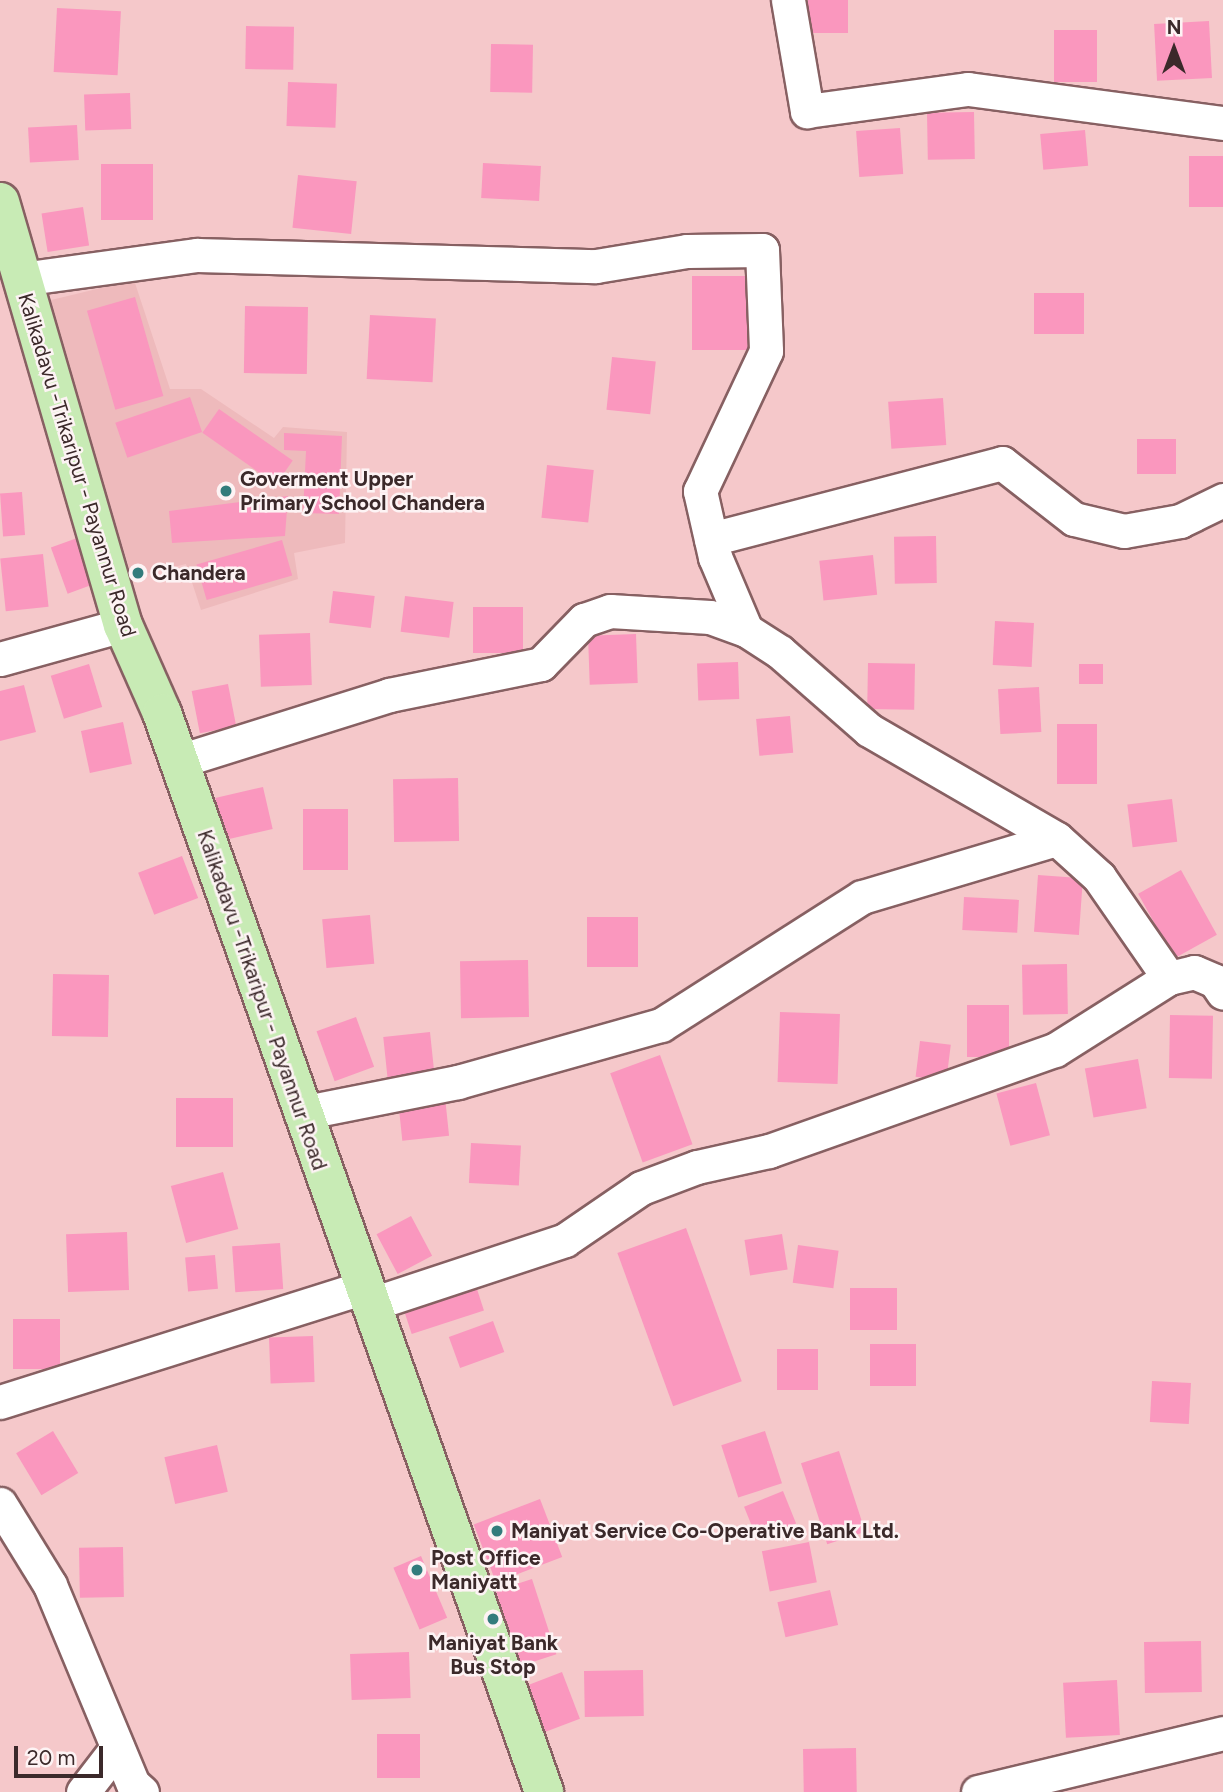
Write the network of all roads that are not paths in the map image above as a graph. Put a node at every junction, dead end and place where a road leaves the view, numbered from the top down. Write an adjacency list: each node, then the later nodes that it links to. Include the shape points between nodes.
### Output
1 (788, 0): 2 (street, via 807,111 968,89)
2 (1223, 123)
3 (0, 202): 4 (main road, Kalikadavu -Trikaripur - Payannur Road)
4 (21, 278): 6 (street, via 197,256 596,266 687,251 762,250 766,351 736,425 700,491); 7 (main road, Kalikadavu -Trikaripur - Payannur Road)
5 (1223, 500): 6 (street, via 1180,521 1124,531 1074,519 1002,463)
6 (711, 539): 8 (street)
7 (123, 625): 9 (street); 10 (main road, Kalikadavu -Trikaripur - Payannur Road)
8 (747, 630): 10 (street, via 710,617 610,611 584,620 541,664 389,695); 11 (street, via 869,730)
9 (0, 659)
10 (179, 761): 14 (main road, Kalikadavu -Trikaripur - Payannur Road)
11 (1057, 839): 12 (street, via 1099,877); 14 (street, via 862,897 661,1025 458,1082)
12 (1169, 978): 13 (street, via 1194,972 1215,981); 15 (street, via 1055,1051 769,1151 641,1188 565,1240)
13 (1223, 993)
14 (301, 1113): 15 (main road, Kalikadavu -Trikaripur - Payannur Road)
15 (366, 1297): 16 (street); 22 (main road, Kalikadavu -Trikaripur - Payannur Road)
16 (0, 1402)
17 (0, 1504): 19 (street, via 50,1585)
18 (1223, 1733): 23 (street)
19 (117, 1748): 20 (street); 21 (street)
20 (83, 1792)
21 (142, 1792)
22 (544, 1792)
23 (978, 1792)

